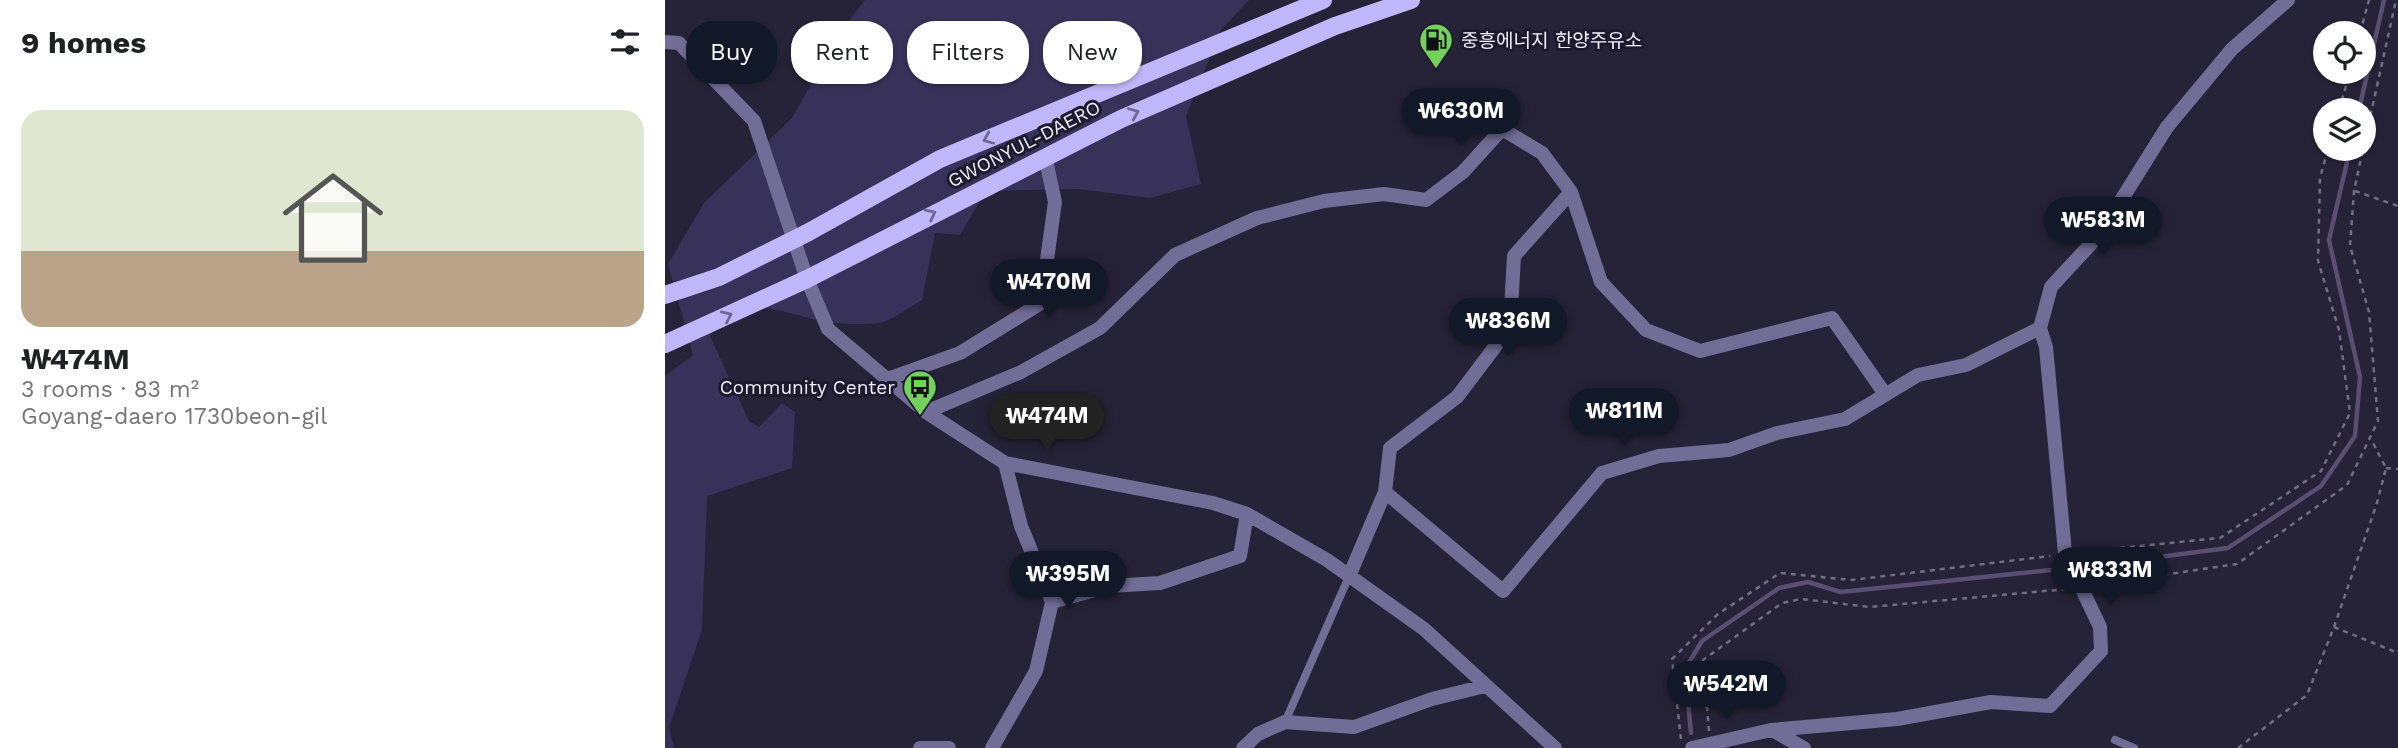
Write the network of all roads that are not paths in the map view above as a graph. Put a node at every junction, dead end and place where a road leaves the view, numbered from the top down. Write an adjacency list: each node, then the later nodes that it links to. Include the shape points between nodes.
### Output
1 (1323, 0): 7 (main road, GWONYUL-DAERO, one-way to 7, via 940,159)
2 (1411, 0): 5 (main road, GWONYUL-DAERO, one-way to 2, via 1121,118 1335,26)
3 (2288, 0): 10 (street, via 2232,49 2167,127 2101,234 2051,286)
4 (665, 42): 7 (street, via 679,43 754,121)
5 (1045, 156): 8 (main road, GWONYUL-DAERO, one-way to 5); 12 (street, via 1055,202 1041,303 960,353)
6 (1571, 192): 13 (street, via 1601,282 1646,330 1700,351 1832,318); 14 (street, via 1542,153 1502,129 1463,172 1426,200 1384,194 1324,201 1257,218 1175,255 1100,328 1021,372); 16 (street, via 1514,256 1510,327 1457,397 1390,448)
7 (794, 240): 8 (street); 9 (main road, GWONYUL-DAERO, via 719,277)
8 (807, 279): 11 (main road, GWONYUL-DAERO, one-way to 8); 12 (street, via 828,329)
9 (665, 295)
10 (2039, 328): 13 (street, via 1966,365 1918,375); 22 (street, via 2046,346 2072,569 2100,627 2101,651 2050,706 1990,702 1898,719)
11 (665, 344)
12 (890, 378): 14 (street)
13 (1885, 394): 16 (street, via 1845,419 1777,433 1729,450 1659,456 1602,473 1503,591)
14 (926, 412): 15 (street)
15 (1005, 463): 17 (street, via 1213,503); 19 (street, via 1021,526)
16 (1385, 492): 18 (street)
17 (1247, 514): 18 (street); 19 (street, via 1240,556 1160,583 1109,586)
18 (1350, 574): 20 (street, via 1424,629); 21 (lane)
19 (1052, 602): 26 (street, via 1036,671)
20 (1485, 686): 21 (street, via 1354,727); 28 (street)
21 (1285, 722): 27 (street, via 1258,734)
22 (1771, 730): 29 (street); 30 (street)
23 (2115, 740): 31 (lane)
24 (919, 748): 25 (street)
25 (949, 748)
26 (992, 748)
27 (1244, 748)
28 (1555, 748)
29 (1692, 748)
30 (1804, 748)
31 (2134, 748)

